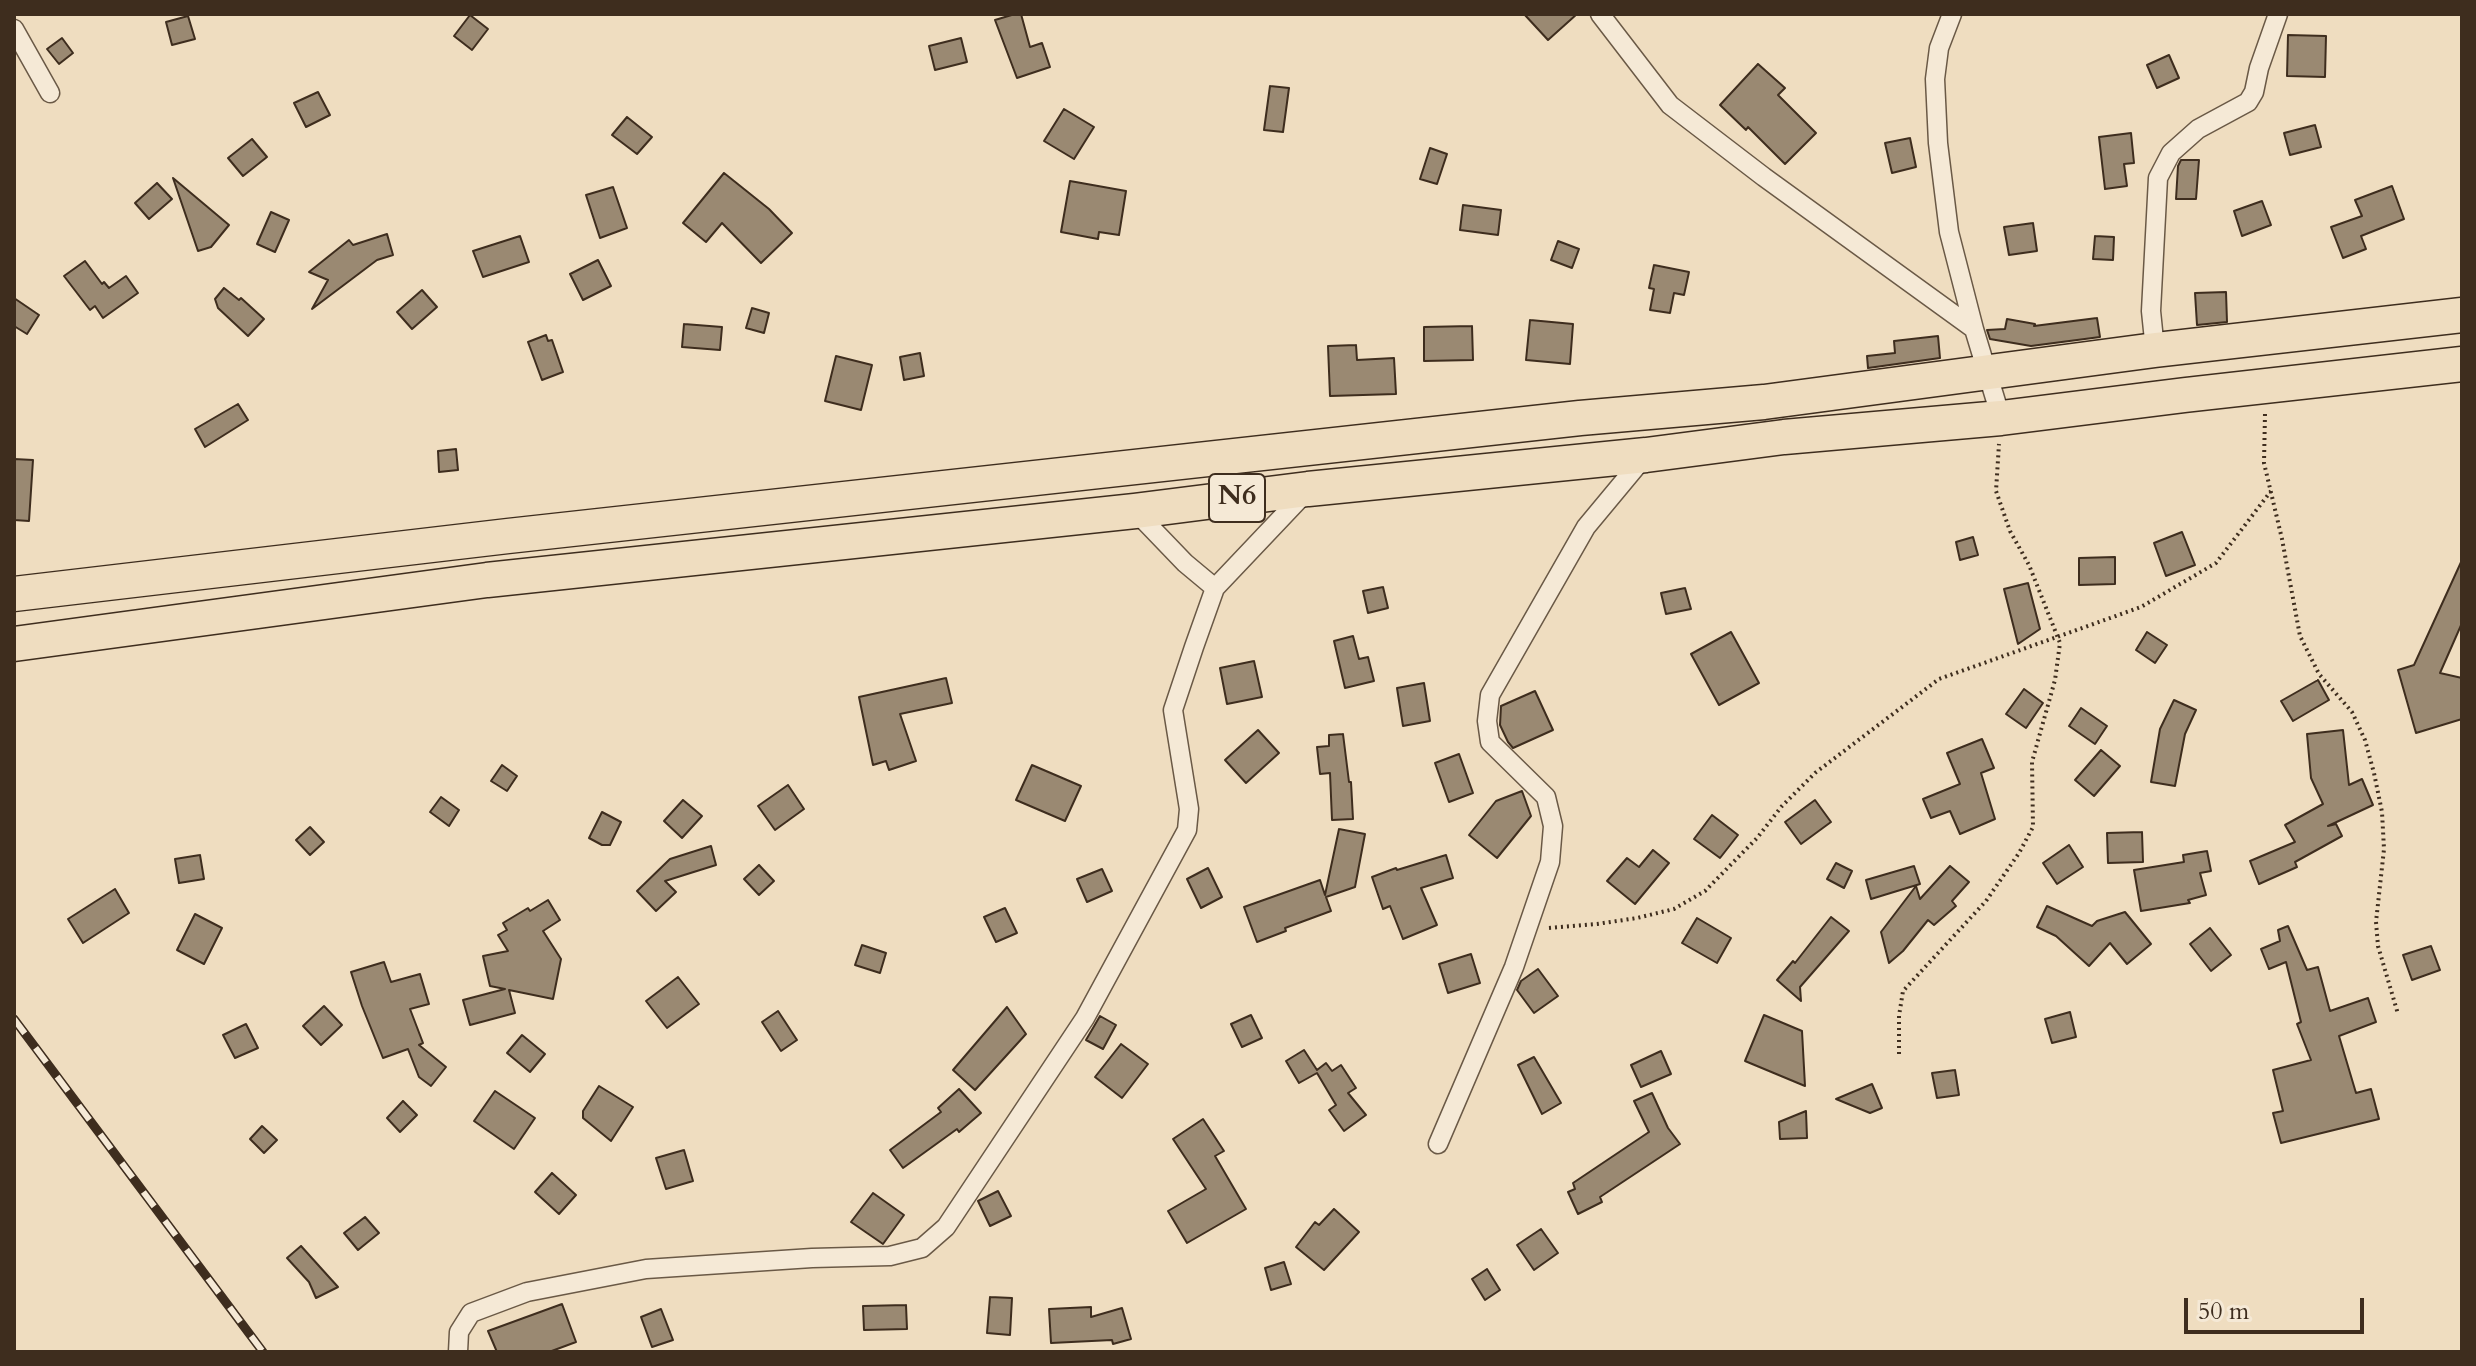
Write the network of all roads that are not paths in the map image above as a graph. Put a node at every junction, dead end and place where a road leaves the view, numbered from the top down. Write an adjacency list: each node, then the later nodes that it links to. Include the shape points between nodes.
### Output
1 (1600, 14): 7 (street, via 1670,105)
2 (1952, 14): 7 (street, via 1935,79 1938,143 1949,232)
3 (2278, 14): 8 (street, via 2248,102 2198,129 2171,153 2158,178 2151,311)
4 (14, 29): 5 (street)
5 (50, 93)
6 (2462, 315): 8 (highway, N6)
7 (1974, 329): 10 (street)
8 (2155, 350): 10 (highway, N6)
9 (2462, 364): 11 (highway, N6)
10 (1987, 373): 11 (street); 16 (highway, N6)
11 (2001, 418): 12 (highway, N6)
12 (1646, 455): 13 (highway, N6); 18 (street, via 1586,527 1490,695 1490,742 1546,797 1553,826 1550,862 1514,967)
13 (1308, 489): 14 (highway, N6); 15 (street)
14 (1135, 511): 15 (street); 17 (highway, N6, via 487,580)
15 (1215, 588): 19 (street, via 1173,710 1189,809 1187,830 1085,1018 946,1227 922,1248 890,1256 646,1269 527,1292 471,1313 459,1332)
16 (14, 594)
17 (14, 644)
18 (1438, 1144)
19 (458, 1352)

